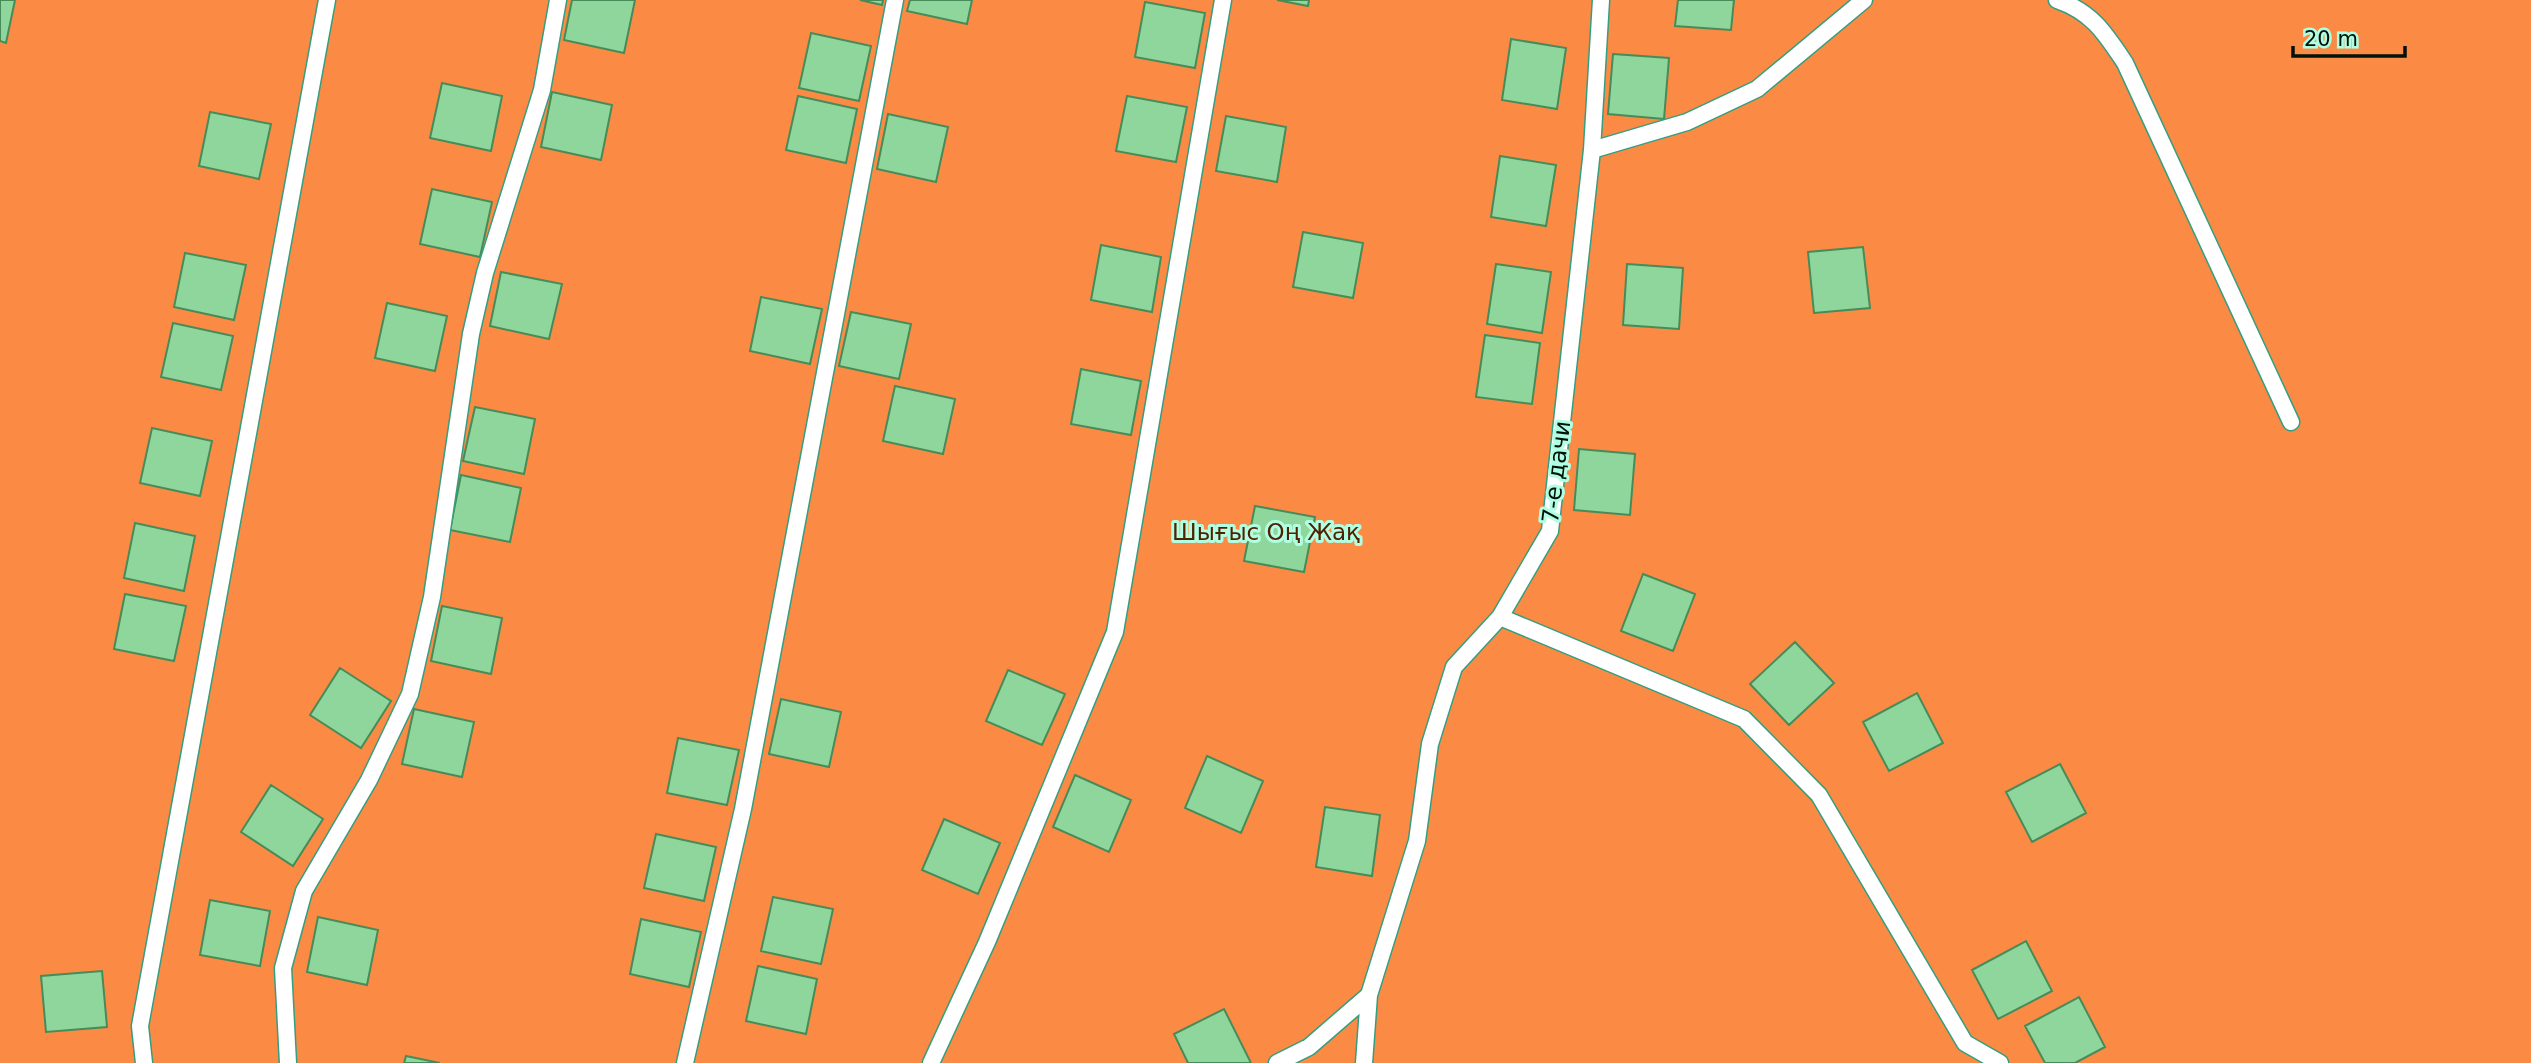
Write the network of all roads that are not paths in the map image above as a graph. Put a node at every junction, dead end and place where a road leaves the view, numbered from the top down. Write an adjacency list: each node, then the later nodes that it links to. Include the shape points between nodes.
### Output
1 (327, 0): 12 (lane, via 140,1026)
2 (558, 0): 13 (lane, via 542,90 485,273 471,334 432,597 411,694 369,780 304,891 283,968)
3 (895, 0): 14 (lane, via 743,809)
4 (1223, 0): 15 (lane, via 1115,632 987,942)
5 (1601, 0): 8 (lane, 7-е дачи)
6 (1864, 0): 8 (lane, via 1757,89 1687,122)
7 (2057, 0): 9 (lane, via 2100,25 2125,62)
8 (1592, 150): 10 (lane, 7-е дачи, via 1550,531)
9 (2291, 422)
10 (1500, 617): 11 (lane, 7-е дачи, via 1454,667 1430,744 1417,841); 18 (lane, via 1744,719 1819,795 1965,1043)
11 (1369, 995): 16 (lane, via 1309,1047); 17 (lane, 7-е дачи)
12 (144, 1063)
13 (288, 1063)
14 (685, 1063)
15 (930, 1063)
16 (1277, 1063)
17 (1364, 1063)
18 (2000, 1063)

